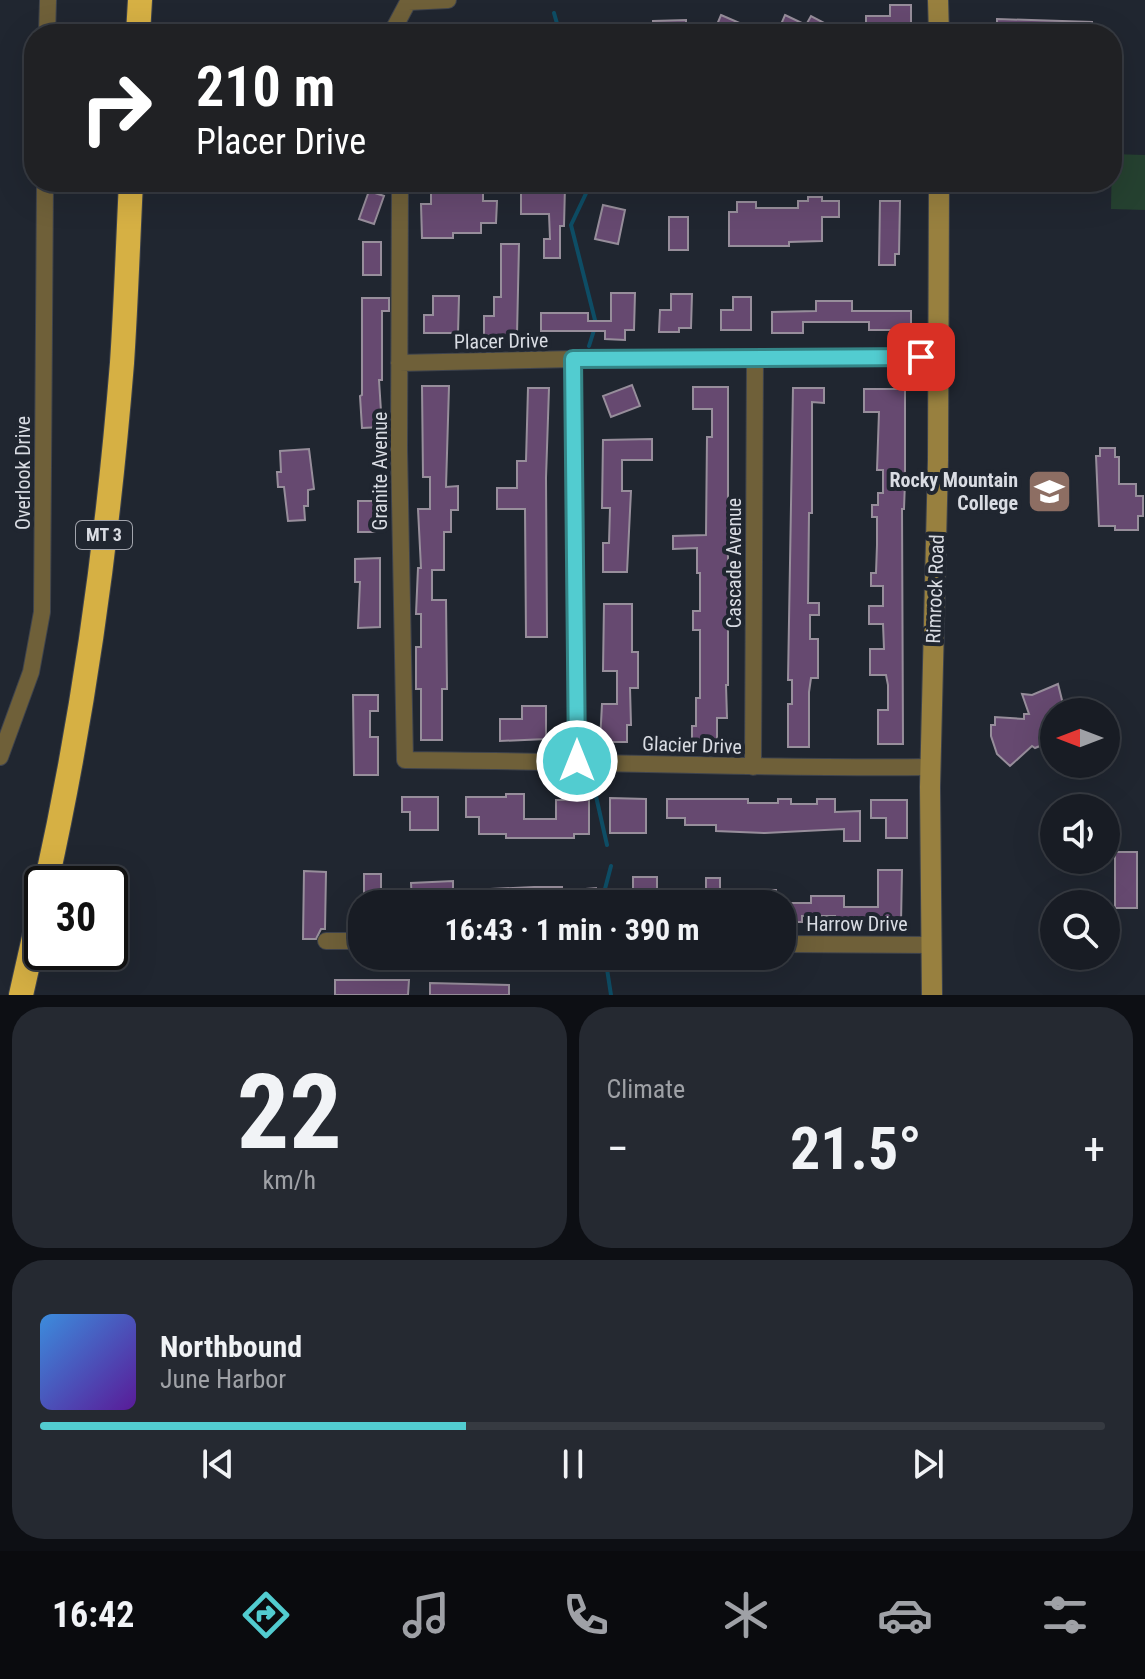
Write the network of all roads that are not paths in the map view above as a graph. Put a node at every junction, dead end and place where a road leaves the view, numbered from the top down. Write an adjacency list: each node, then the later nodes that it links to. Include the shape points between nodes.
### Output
1 (48, 0): 5 (street)
2 (140, 0): 6 (highway)
3 (448, 0): 7 (street, via 408,2)
4 (938, 0): 8 (main road)
5 (47, 24)
6 (139, 24)
7 (396, 24)
8 (939, 24)
9 (45, 192): 17 (street, Overlook Drive, via 42,612 31,672)
10 (131, 192): 22 (highway, MT 3, via 122,363 103,546)
11 (400, 192): 16 (street, Granite Avenue)
12 (939, 192): 13 (main road, Rimrock Road)
13 (939, 357): 14 (street, Placer Drive); 21 (main road, Rimrock Road)
14 (755, 358): 15 (street, Placer Drive); 20 (street, Cascade Avenue)
15 (573, 359): 16 (street, Placer Drive); 19 (street)
16 (399, 363): 18 (street, Granite Avenue)
17 (0, 757)
18 (405, 760): 19 (street, Glacier Drive)
19 (577, 761): 20 (street, Glacier Drive)
20 (753, 767): 21 (street, Glacier Drive)
21 (930, 767): 26 (main road, Rimrock Road)
22 (50, 866)
23 (326, 941): 24 (street)
24 (348, 941)
25 (796, 944): 26 (street, Harrow Drive)
26 (932, 945): 29 (main road, Rimrock Road)
27 (27, 970): 28 (highway)
28 (21, 995)
29 (932, 995)

